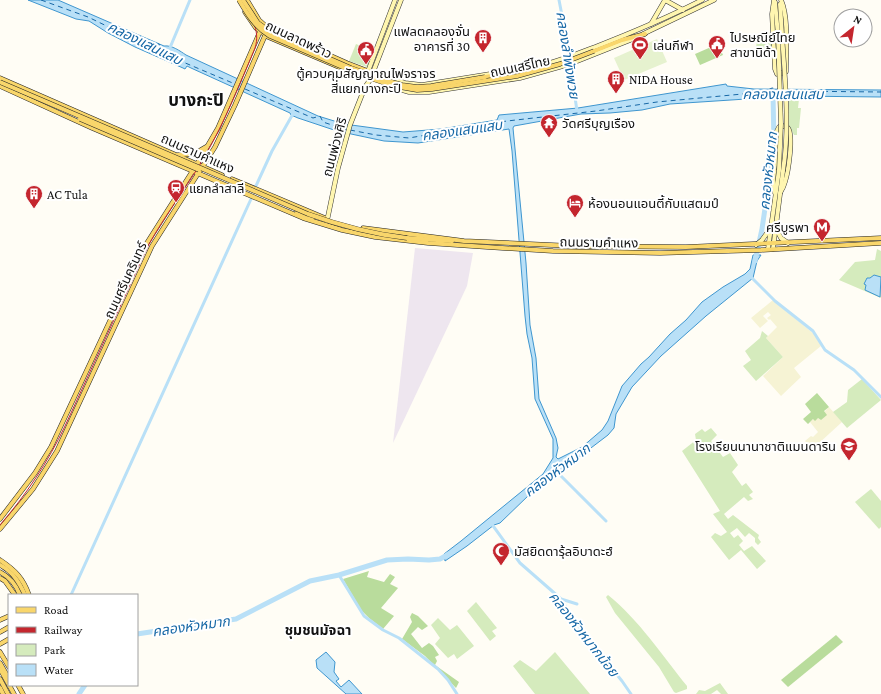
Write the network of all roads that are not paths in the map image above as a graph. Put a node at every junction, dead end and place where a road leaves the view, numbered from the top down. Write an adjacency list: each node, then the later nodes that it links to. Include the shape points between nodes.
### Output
1 (238, 0): 15 (main road, ถนนลาดพร้าว, via 248,19); 16 (main road, bridge, via 256,26 270,36 350,71 409,90 517,76)
2 (243, 0): 21 (main road, bridge, via 258,23 275,35 351,68 402,85 431,86)
3 (247, 0): 13 (main road, ถนนลาดพร้าว)
4 (395, 0): 19 (main road)
5 (401, 0): 20 (main road)
6 (665, 0): 11 (main road); 12 (main road)
7 (702, 0): 11 (main road, ถนนเสรีไทย)
8 (714, 0): 16 (main road, ถนนเสรีไทย)
9 (774, 0): 10 (main road, via 774,69 777,74 786,72 785,15); 18 (main road)
10 (780, 0): 18 (main road)
11 (683, 10): 12 (main road, ถนนเสรีไทย)
12 (651, 24): 21 (main road, ถนนเสรีไทย, via 568,57)
13 (263, 25): 14 (main road, ถนนลาดพร้าว); 15 (main road, ถนนศรีนครินทร์)
14 (268, 28): 17 (main road, ถนนศรีนครินทร์); 22 (main road, ถนนลาดพร้าว)
15 (259, 32): 17 (main road, ถนนลาดพร้าว); 29 (main road, ถนนศรีนครินทร์)
16 (645, 34): 24 (main road, ถนนเสรีไทย, via 576,62 516,78 429,92 405,91)
17 (265, 35): 24 (main road, ถนนลาดพร้าว); 32 (main road, ถนนศรีนครินทร์, via 235,105)
18 (780, 35): 38 (main road, bridge, via 787,124 785,155)
19 (380, 39): 20 (main road); 22 (main road)
20 (385, 41): 22 (main road)
21 (532, 67): 22 (main road, ถนนเสรีไทย, via 422,84 405,83)
22 (370, 72): 24 (main road, ถนนพ่วงศิริ)
23 (0, 78): 28 (main road, ถนนรามคำแหง)
24 (368, 80): 39 (main road, ถนนพ่วงศิริ, via 347,135)
25 (0, 82): 45 (main road, ถนนรามคำแหง, bridge, via 308,214 381,235)
26 (0, 86): 27 (main road, ถนนรามคำแหง)
27 (52, 109): 30 (main road, ถนนรามคำแหง); 41 (main road, ถนนรามคำแหง, bridge)
28 (144, 140): 30 (main road); 31 (main road, ถนนรามคำแหง)
29 (209, 144): 31 (main road, via 194,154); 33 (main road, ถนนศรีนครินทร์)
30 (141, 149): 36 (main road, ถนนรามคำแหง)
31 (177, 155): 33 (main road, ถนนรามคำแหง)
32 (208, 158): 34 (main road, ถนนศรีนครินทร์); 35 (main road)
33 (197, 164): 34 (main road, ถนนรามคำแหง); 36 (main road, ถนนศรีนครินทร์)
34 (203, 167): 35 (main road, ถนนรามคำแหง); 37 (main road, ถนนศรีนครินทร์)
35 (210, 170): 39 (main road, ถนนรามคำแหง)
36 (192, 171): 37 (main road, ถนนรามคำแหง); 51 (main road, ถนนศรีนครินทร์)
37 (199, 174): 41 (main road, ถนนรามคำแหง, via 295,215); 52 (main road, ถนนศรีนครินทร์, via 159,233)
38 (777, 193): 38 (main road, via 773,183 777,131 778,128 786,126 789,130 790,145 785,182); 43 (main road)
39 (327, 219): 40 (main road, ถนนรามคำแหง); 42 (main road)
40 (332, 220): 42 (main road); 45 (main road, ถนนรามคำแหง, via 379,231)
41 (319, 222): 42 (main road, ถนนรามคำแหง)
42 (328, 226): 50 (main road, ถนนรามคำแหง, via 389,239 525,250 660,253)
43 (773, 227): 46 (main road, via 781,238); 48 (main road); 49 (main road)
44 (881, 238): 46 (main road, ถนนรามคำแหง)
45 (464, 241): 49 (main road, ถนนรามคำแหง, via 670,247)
46 (789, 243): 48 (main road, ถนนรามคำแหง)
47 (881, 243): 50 (main road, ถนนรามคำแหง)
48 (771, 244): 49 (main road, ถนนรามคำแหง); 50 (main road)
49 (755, 245)
50 (770, 249)
51 (138, 259): 52 (main road); 53 (main road, ถนนศรีนครินทร์)
52 (145, 262): 54 (main road, ถนนศรีนครินทร์)
53 (51, 447): 54 (main road); 55 (main road, ถนนศรีนครินทร์)
54 (57, 451): 56 (main road, ถนนศรีนครินทร์, via 33,489)
55 (0, 519)
56 (0, 529)
57 (0, 560): 64 (main road, via 16,572)
58 (0, 565): 63 (main road, via 12,573)
59 (0, 572): 62 (main road, via 10,579)
60 (0, 578): 61 (main road)
61 (14, 594)
62 (20, 594)
63 (25, 594)
64 (29, 594)
65 (0, 652): 67 (main road)
66 (0, 663): 69 (main road)
67 (8, 665)
68 (0, 669): 71 (main road)
69 (8, 677)
70 (0, 679): 73 (main road)
71 (8, 683)
72 (19, 686): 74 (main road)
73 (8, 694)
74 (23, 694)

